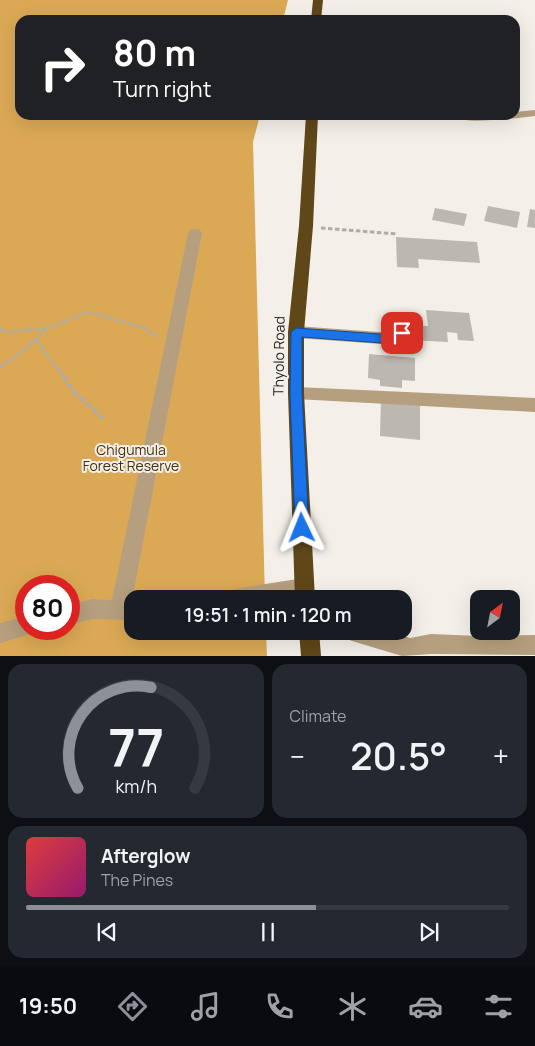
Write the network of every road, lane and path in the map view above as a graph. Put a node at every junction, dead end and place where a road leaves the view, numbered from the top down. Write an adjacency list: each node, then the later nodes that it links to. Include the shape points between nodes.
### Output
1 (318, 0): 2 (highway)
2 (316, 15)
3 (535, 113): 4 (street)
4 (520, 114)
5 (312, 120): 6 (highway, Thyolo Road)
6 (306, 226): 8 (path); 12 (highway, Thyolo Road)
7 (196, 233): 14 (street)
8 (397, 234)
9 (402, 319): 12 (street, via 402,333 395,339)
10 (48, 328): 11 (path, via 7,332); 13 (path); 14 (path, via 88,312 142,327)
11 (0, 329)
12 (296, 332): 16 (highway, Thyolo Road)
13 (36, 340): 15 (path); 18 (path, via 76,394)
14 (173, 346): 19 (street)
15 (0, 367)
16 (296, 393): 17 (street); 20 (highway, Thyolo Road)
17 (535, 405)
18 (103, 418)
19 (130, 590)
20 (305, 590)
21 (124, 610): 22 (street, via 92,609)
22 (80, 612)
23 (15, 629): 24 (street)
24 (0, 633)
25 (310, 640): 28 (highway)
26 (383, 640): 27 (street, via 410,648 431,644)
27 (535, 645)
28 (311, 656)

